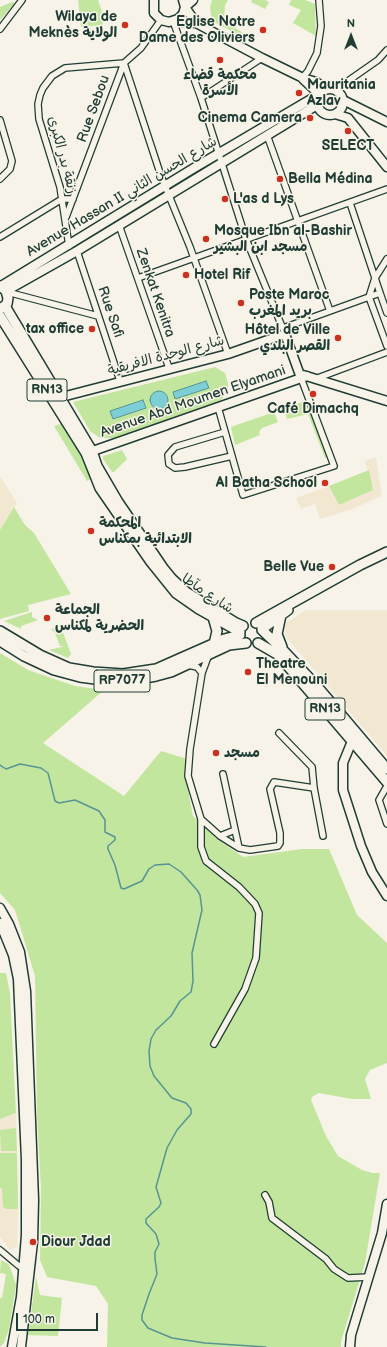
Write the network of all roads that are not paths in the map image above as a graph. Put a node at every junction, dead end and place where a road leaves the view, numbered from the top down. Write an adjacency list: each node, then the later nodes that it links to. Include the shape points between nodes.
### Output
1 (22, 0): 11 (street)
2 (145, 0): 7 (main road)
3 (154, 0): 7 (main road)
4 (193, 0): 6 (main road)
5 (319, 0): 15 (street, via 321,26 317,53)
6 (184, 3): 9 (main road, via 183,14); 10 (main road)
7 (154, 13): 8 (main road)
8 (161, 20): 9 (main road); 14 (street, Rue Sebou, via 141,48)
9 (174, 21): 10 (main road); 18 (street)
10 (196, 23): 13 (main road)
11 (0, 29)
12 (387, 50): 16 (street, via 378,60)
13 (262, 58): 15 (main road); 18 (street)
14 (124, 63): 29 (street); 32 (street, زنقة بدر الكبرى, via 65,68 52,76 43,88 38,104 39,119); 33 (street, Rue Sebou)
15 (302, 78): 17 (main road, via 316,82)
16 (335, 90): 17 (main road); 19 (main road)
17 (321, 93): 20 (main road); 25 (main road, Avenue Hassan II شارع الحسن الثاني)
18 (201, 98): 25 (street)
19 (343, 100): 21 (main road, via 341,109); 23 (main road)
20 (317, 105): 21 (main road, via 326,115); 24 (main road, Avenue Hassan II شارع الحسن الثاني)
21 (335, 114): 27 (main road, via 348,118)
22 (0, 120): 28 (street, via 12,161 10,169)
23 (387, 122)
24 (268, 135): 26 (main road, Avenue Hassan II شارع الحسن الثاني); 36 (street)
25 (219, 153): 26 (street); 29 (main road, Avenue Hassan II شارع الحسن الثاني)
26 (221, 162): 31 (main road, Avenue Hassan II شارع الحسن الثاني); 39 (street)
27 (387, 167)
28 (0, 179)
29 (165, 186): 31 (street); 40 (main road, Avenue Hassan II شارع الحسن الثاني)
30 (387, 189): 34 (street)
31 (169, 194): 37 (main road, Avenue Hassan II شارع الحسن الثاني); 42 (street)
32 (62, 199): 33 (street); 35 (street, زنقة بدر الكبرى); 38 (street)
33 (73, 199): 35 (street, Rue Sebou)
34 (350, 203): 36 (street); 45 (street)
35 (66, 218): 40 (street, زنقة بدر الكبرى)
36 (298, 221): 39 (street); 50 (street)
37 (119, 225): 41 (main road, Avenue Hassan II شارع الحسن الثاني); 44 (street, Zenkat Kenitra)
38 (0, 237)
39 (246, 239): 42 (street); 55 (street)
40 (69, 246): 46 (main road, Avenue Hassan II شارع الحسن الثاني)
41 (77, 251): 46 (main road, Avenue Hassan II شارع الحسن الثاني); 53 (street, Rue Safi)
42 (194, 259): 44 (street); 58 (street)
43 (387, 259): 45 (street)
44 (138, 278): 59 (street, Zenkat Kenitra)
45 (375, 278): 47 (street); 48 (street)
46 (4, 289): 49 (main road, RN13, via 8,298); 53 (street)
47 (380, 294): 48 (street); 51 (street)
48 (369, 297): 50 (street); 56 (street)
49 (2, 307): 62 (main road, RN13)
50 (330, 311): 55 (street)
51 (387, 313)
52 (0, 316): 54 (main road, RN13)
53 (98, 316): 61 (street, Rue Safi)
54 (6, 328): 62 (main road, RN13)
55 (284, 331): 58 (main road, شارع الوحدة الافريقية); 60 (main road)
56 (387, 346)
57 (387, 352): 60 (street)
58 (228, 354): 59 (main road, شارع الوحدة الافريقية)
59 (169, 368): 61 (main road, شارع الوحدة الافريقية)
60 (306, 377): 63 (main road); 64 (main road, Avenue Abd Moumen Elyamani); 67 (street, via 334,466 243,495)
61 (120, 382): 62 (main road, شارع الوحدة الافريقية)
62 (57, 398): 66 (main road, RN13)
63 (387, 401)
64 (218, 407): 65 (street); 66 (main road, Avenue Abd Moumen Elyamani)
65 (225, 432): 67 (street); 67 (street, via 175,447 168,455 169,464 175,468 185,467)
66 (89, 452): 71 (main road, شارع مآطا / RN13, via 100,488 151,562 176,593); 74 (main road, RN13, via 118,502 172,579 236,624)
67 (232, 456)
68 (387, 552): 72 (main road, via 360,565)
69 (387, 557): 70 (main road)
70 (281, 615): 72 (main road); 79 (main road, via 277,634)
71 (213, 617): 74 (main road, شارع مآطا / RN13); 78 (main road, via 218,631)
72 (260, 627): 74 (main road, via 249,623); 77 (main road, via 262,637); 79 (main road, RN13)
73 (0, 631): 78 (main road, RP7077, via 52,661 81,670 108,674 156,669)
74 (241, 631): 76 (main road, RN13); 78 (main road, RP7077)
75 (0, 641): 81 (main road, RP7077, via 54,670 96,680 142,679 171,672)
76 (246, 643): 77 (main road); 80 (main road, RP7077, via 229,645)
77 (258, 643): 84 (main road, RN13, via 277,654)
78 (214, 644)
79 (282, 649): 84 (main road, RN13)
80 (210, 653): 81 (main road, RP7077); 82 (street)
81 (186, 665): 82 (street, via 197,667)
82 (202, 673): 90 (street, via 188,776)
83 (279, 733): 89 (street, via 312,767)
84 (355, 738): 85 (main road, RN13); 87 (main road, RN13); 96 (main road, via 343,763 345,796 360,846)
85 (387, 769)
86 (223, 774): 92 (street)
87 (387, 782)
88 (387, 786): 91 (street, via 379,800)
89 (314, 788): 94 (street); 95 (street, via 274,782 270,789 280,843 272,848)
90 (201, 819): 93 (street); 99 (street, via 201,847 206,860 239,887 255,904 259,913 256,958 245,989)
91 (387, 824)
92 (235, 830): 93 (street); 95 (street)
93 (220, 836): 95 (street)
94 (323, 836)
95 (239, 848)
96 (387, 896)
97 (0, 908): 103 (main road, via 20,952 26,991 34,1200)
98 (0, 923): 103 (main road, via 13,955 18,984)
99 (214, 1044)
100 (265, 1195): 104 (street, via 272,1218 326,1259 334,1269 348,1278)
101 (387, 1204): 104 (main road, via 382,1233)
102 (2, 1254): 103 (street)
103 (27, 1269): 105 (main road); 106 (main road)
104 (369, 1277): 107 (main road, via 351,1335)
105 (12, 1347)
106 (21, 1347)
107 (350, 1347)

